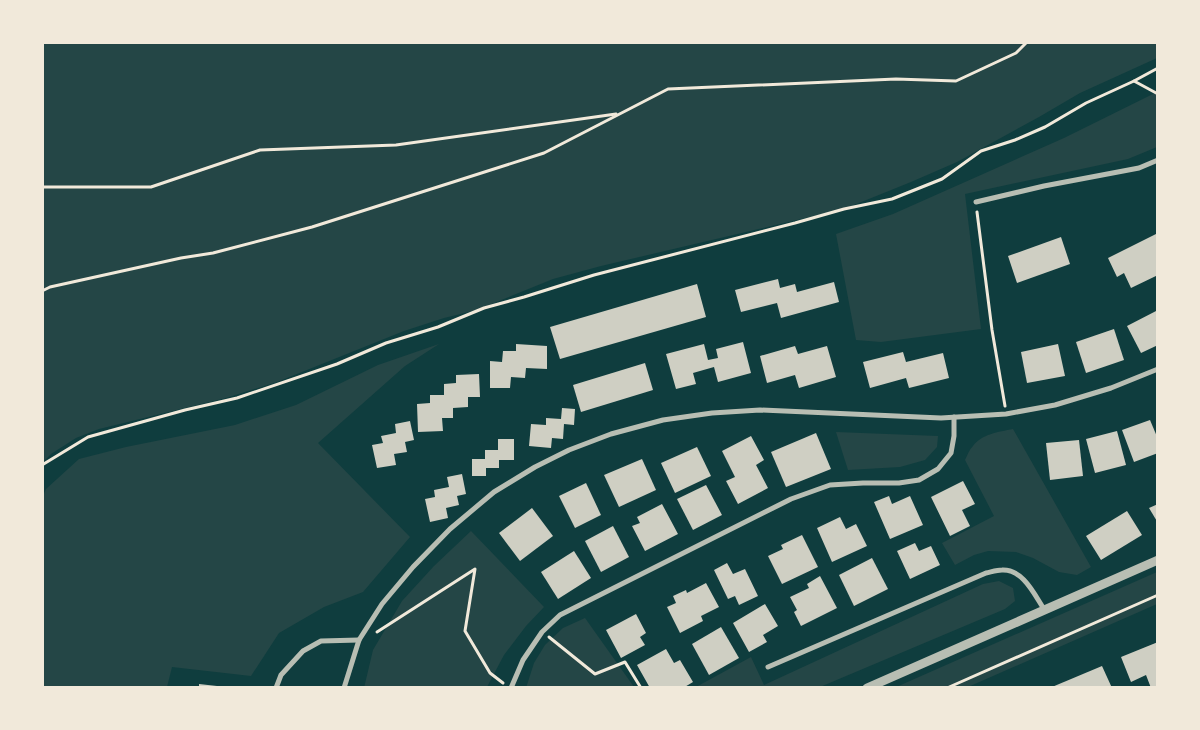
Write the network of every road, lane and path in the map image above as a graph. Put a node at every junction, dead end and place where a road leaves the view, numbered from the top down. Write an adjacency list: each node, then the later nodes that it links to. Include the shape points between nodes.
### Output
1 (1027, 42): 5 (path, via 1016,53 956,81 896,79 668,89)
2 (1158, 68): 3 (path)
3 (1134, 81): 4 (path); 13 (path, via 1045,127 981,151 942,179 892,199 594,274 484,308 237,398 88,437)
4 (1158, 94)
5 (620, 114): 7 (path, via 396,146 260,150 151,188); 9 (path, via 544,153 312,227)
6 (1158, 160): 8 (street, via 1139,168)
7 (42, 188)
8 (976, 202): 11 (path)
9 (42, 291)
10 (1158, 369): 11 (street, via 1083,397)
11 (1006, 414): 12 (street)
12 (954, 417): 17 (street, via 951,452 938,469 919,480 830,485 791,499 560,615); 18 (street, via 760,410 663,420 612,434 560,454 494,492 450,529 413,567 382,604)
13 (42, 465)
14 (1158, 560): 16 (street)
15 (1158, 595): 25 (path)
16 (1044, 610): 19 (street, via 1018,574 1004,570 986,573); 24 (street)
17 (542, 632): 22 (street, via 523,660); 23 (path, via 595,674 625,662)
18 (358, 642): 20 (street, via 321,641 303,652 282,675); 21 (street); 22 (path, via 475,569 465,631 490,673)
19 (768, 667)
20 (276, 688)
21 (344, 688)
22 (511, 688)
23 (641, 688)
24 (867, 688)
25 (947, 688)

